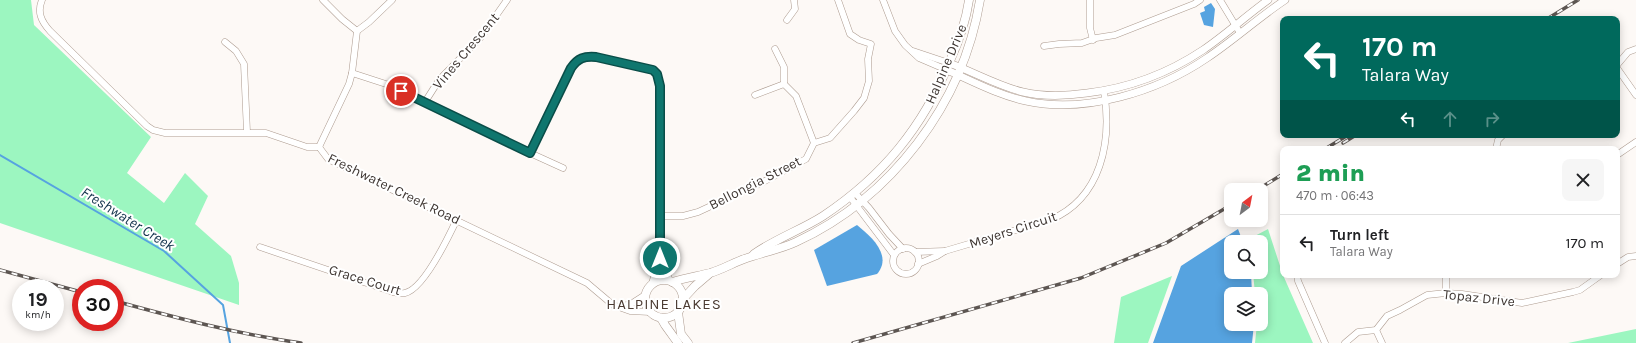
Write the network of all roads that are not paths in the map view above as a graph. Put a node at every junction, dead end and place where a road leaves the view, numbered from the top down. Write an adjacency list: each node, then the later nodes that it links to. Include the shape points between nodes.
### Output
1 (42, 0): 35 (street, Freshwater Creek Road, via 40,17 50,31 153,130 165,133)
2 (323, 0): 17 (street)
3 (392, 0): 17 (street)
4 (507, 0): 34 (street, Vines Crescent, via 481,37 439,80)
5 (794, 0): 15 (street, via 795,9)
6 (838, 0): 37 (street, Bellongia Street, via 850,34 871,44 869,81 864,98 854,111 830,138)
7 (883, 0): 25 (street, via 898,36 913,52)
8 (969, 0): 25 (main road, Halpine Drive, via 963,28)
9 (980, 0): 26 (main road, Halpine Drive)
10 (1090, 0): 19 (street)
11 (1200, 0): 19 (street, via 1123,33)
12 (1220, 0): 16 (street)
13 (1268, 0): 16 (street)
14 (1285, 0): 18 (street)
15 (787, 20)
16 (1235, 25): 18 (street); 30 (street, via 1204,49 1169,70 1139,82)
17 (357, 31): 28 (street)
18 (1240, 33): 33 (street, via 1208,58 1176,76 1141,91)
19 (1092, 40): 21 (street)
20 (225, 42): 35 (street, via 244,64)
21 (1044, 46)
22 (776, 49): 29 (street, via 784,67)
23 (1636, 49): 24 (street)
24 (1620, 61)
25 (948, 67): 26 (street); 42 (main road, Halpine Drive, via 932,101 908,138 883,167)
26 (959, 71): 30 (street, via 1034,94 1069,95); 33 (street, via 1011,97 1032,102 1062,104); 43 (main road, Halpine Drive, via 941,108 915,146 885,180)
27 (1620, 72): 32 (street)
28 (352, 73): 34 (street, via 389,85); 38 (street)
29 (784, 84): 31 (street); 37 (street, via 796,96)
30 (1104, 91): 33 (street, Meyers Circuit)
31 (755, 95)
32 (1636, 95)
33 (1106, 100): 48 (street, Meyers Circuit, via 1107,121 1102,160 1095,179 1082,198 1063,214 1050,220)
34 (425, 102): 39 (street)
35 (247, 132): 38 (street, Freshwater Creek Road, via 272,134 304,146)
36 (1636, 142): 40 (street)
37 (814, 143): 44 (street, Bellongia Street, via 806,159 763,182 698,212 683,216)
38 (319, 147): 45 (street, Freshwater Creek Road, via 328,159)
39 (530, 153): 41 (street); 44 (street, via 571,68 578,60 596,57 653,70 657,74 660,86)
40 (1620, 153)
41 (563, 168)
42 (853, 195): 43 (street); 52 (main road, Halpine Drive, via 822,217 762,248)
43 (859, 202): 47 (street); 50 (street); 52 (main road, Halpine Drive, via 818,230 795,242)
44 (660, 216): 53 (street)
45 (457, 219): 46 (street, Grace Court, via 437,259 412,290 406,293 393,292); 65 (street, Freshwater Creek Road, via 577,277 610,303)
46 (260, 247)
47 (903, 249): 49 (street); 50 (street)
48 (945, 251): 49 (street, Meyers Circuit); 55 (street, Meyers Circuit)
49 (915, 252): 55 (street)
50 (894, 255): 55 (street, via 894,266 903,274 914,271)
51 (1636, 256): 54 (street)
52 (750, 257): 56 (main road, Halpine Drive)
53 (660, 261): 60 (street); 61 (street)
54 (1620, 262)
55 (918, 264)
56 (711, 272): 60 (main road, Halpine Drive); 64 (main road, Halpine Drive)
57 (1298, 278): 72 (street)
58 (1446, 278): 62 (street)
59 (1597, 278): 62 (street, Topaz Drive, via 1580,290 1522,302)
60 (670, 282): 61 (main road, via 663,280); 64 (main road, via 680,290)
61 (652, 284): 63 (main road)
62 (1446, 293): 69 (street, Topaz Drive, via 1427,295 1389,314)
63 (646, 295): 65 (street); 66 (main road, via 645,301)
64 (682, 300): 67 (main road)
65 (620, 307): 66 (street, Freshwater Creek Road, via 630,311)
66 (650, 312): 68 (main road)
67 (678, 312): 68 (main road); 71 (main road, via 682,334)
68 (662, 318): 70 (main road)
69 (1376, 330): 73 (street, via 1358,332); 74 (street)
70 (678, 343)
71 (688, 343)
72 (1325, 343)
73 (1345, 343)
74 (1382, 343)

